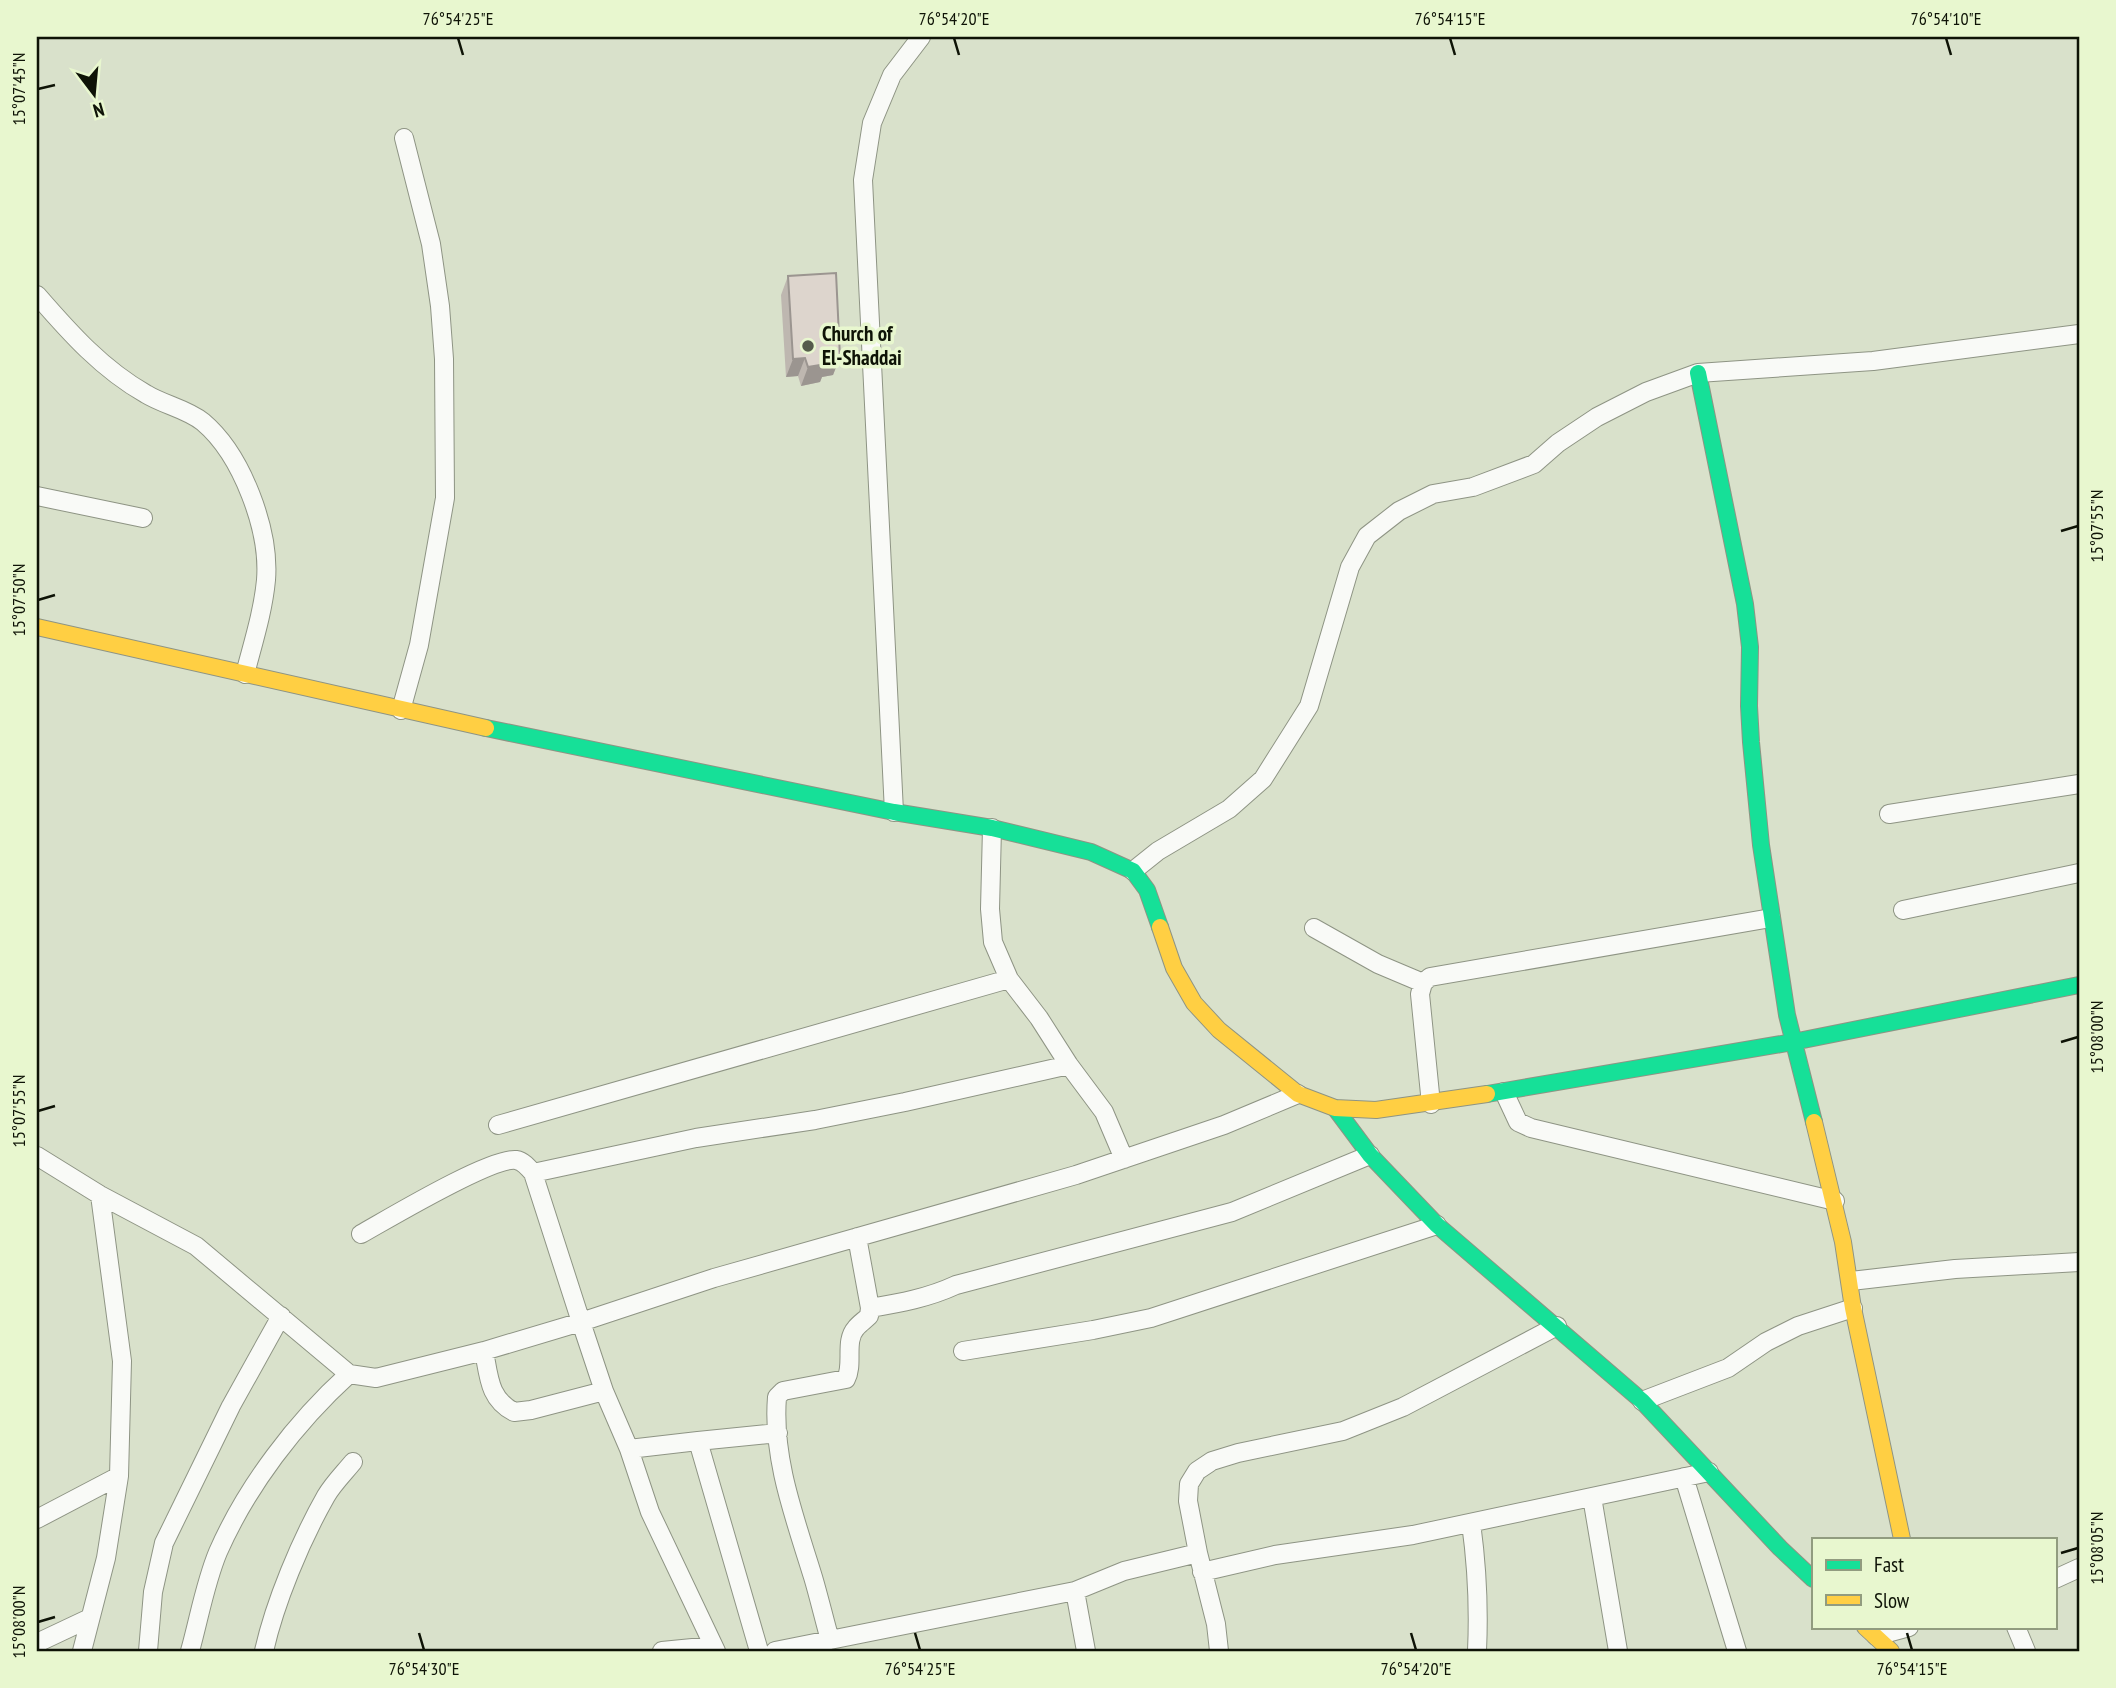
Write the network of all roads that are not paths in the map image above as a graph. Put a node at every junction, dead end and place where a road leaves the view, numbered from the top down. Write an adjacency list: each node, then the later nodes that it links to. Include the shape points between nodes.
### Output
1 (921, 37): 12 (street, via 892,75 872,123 863,180)
2 (404, 138): 10 (street, via 431,244 440,306 445,498 431,588)
3 (37, 295): 9 (street, via 107,369 147,395 201,420 225,443 241,471 256,513 266,578)
4 (2079, 334): 5 (street, via 1873,361)
5 (1699, 373): 15 (street, via 1646,392 1597,417 1534,464 1473,487 1433,494 1399,511 1367,536 1350,567 1309,706 1263,779 1229,809); 18 (street, via 1743,589 1755,791)
6 (37, 496): 7 (street)
7 (143, 519)
8 (37, 627): 9 (street)
9 (245, 674): 10 (street)
10 (401, 710): 12 (street)
11 (2079, 784): 13 (street)
12 (894, 812): 14 (street)
13 (1889, 814)
14 (992, 828): 15 (street, via 1091,852); 20 (street, via 993,942)
15 (1133, 871): 26 (street, via 1147,890 1174,968 1194,1003 1219,1030)
16 (2079, 873): 17 (street)
17 (1903, 910)
18 (1771, 918): 21 (street, via 1439,974); 23 (street)
19 (1314, 928): 21 (street)
20 (1009, 979): 24 (street); 29 (street)
21 (1423, 983): 27 (street, via 1420,994)
22 (2079, 985): 23 (street)
23 (1793, 1042): 25 (street); 35 (street)
24 (1069, 1065): 32 (street, via 1104,1112); 33 (street, via 815,1120 696,1138)
25 (1504, 1092): 27 (street); 35 (street, via 1518,1122 1531,1128)
26 (1298, 1094): 28 (street); 32 (street, via 1224,1125)
27 (1431, 1104): 28 (street, via 1376,1110)
28 (1335, 1108): 30 (street)
29 (498, 1125)
30 (1370, 1155): 36 (street); 41 (street, via 1232,1212 915,1300)
31 (37, 1156): 34 (street)
32 (1124, 1158): 38 (street)
33 (534, 1172): 37 (street, via 515,1160 498,1163); 44 (street)
34 (100, 1195): 43 (street, via 196,1246); 56 (street, via 122,1361)
35 (1835, 1201): 40 (street)
36 (1437, 1225): 45 (street); 47 (street, via 1151,1318)
37 (361, 1234)
38 (857, 1237): 41 (street); 44 (street)
39 (2079, 1262): 40 (street)
40 (1851, 1281): 42 (street)
41 (870, 1308): 51 (street, via 869,1316 852,1335 846,1378 783,1391 777,1397)
42 (1853, 1308): 50 (street, via 1798,1326 1728,1368); 61 (street)
43 (281, 1316): 48 (street); 76 (street, via 164,1543 152,1592)
44 (581, 1322): 46 (street); 49 (street)
45 (1557, 1326): 50 (street); 62 (street, via 1403,1407 1343,1431 1212,1461 1197,1471 1189,1484)
46 (484, 1351): 48 (street, via 376,1378); 49 (street, via 496,1399 514,1412)
47 (963, 1351)
48 (349, 1374): 77 (street, via 292,1432 248,1497 218,1553)
49 (604, 1391): 53 (street)
50 (1642, 1401): 55 (street)
51 (778, 1433): 52 (street); 72 (street, via 779,1460)
52 (698, 1441): 53 (street); 80 (street)
53 (629, 1449): 74 (street, via 650,1512)
54 (353, 1462): 78 (street, via 327,1494 309,1530 270,1623)
55 (1709, 1472): 57 (street); 65 (street)
56 (119, 1476): 59 (street); 68 (street, via 106,1558)
57 (1684, 1478): 58 (street); 86 (street)
58 (1592, 1497): 60 (street); 85 (street)
59 (37, 1519)
60 (1471, 1523): 64 (street, via 1275,1555); 84 (street, via 1477,1563)
61 (1902, 1538)
62 (1198, 1553): 64 (street); 67 (street, via 1124,1571)
63 (2079, 1568): 66 (street)
64 (1202, 1572): 83 (street)
65 (1812, 1578)
66 (2056, 1578)
67 (1075, 1591): 72 (street); 82 (street)
68 (90, 1618): 73 (street); 75 (street)
69 (1900, 1628): 71 (street)
70 (2016, 1628): 88 (street)
71 (1871, 1631): 87 (street)
72 (830, 1640): 81 (street)
73 (37, 1643)
74 (715, 1649): 79 (street)
75 (82, 1651)
76 (148, 1651)
77 (190, 1651)
78 (264, 1651)
79 (662, 1651)
80 (759, 1651)
81 (775, 1651)
82 (1086, 1651)
83 (1219, 1651)
84 (1477, 1651)
85 (1618, 1651)
86 (1735, 1651)
87 (1891, 1651)
88 (2026, 1651)

